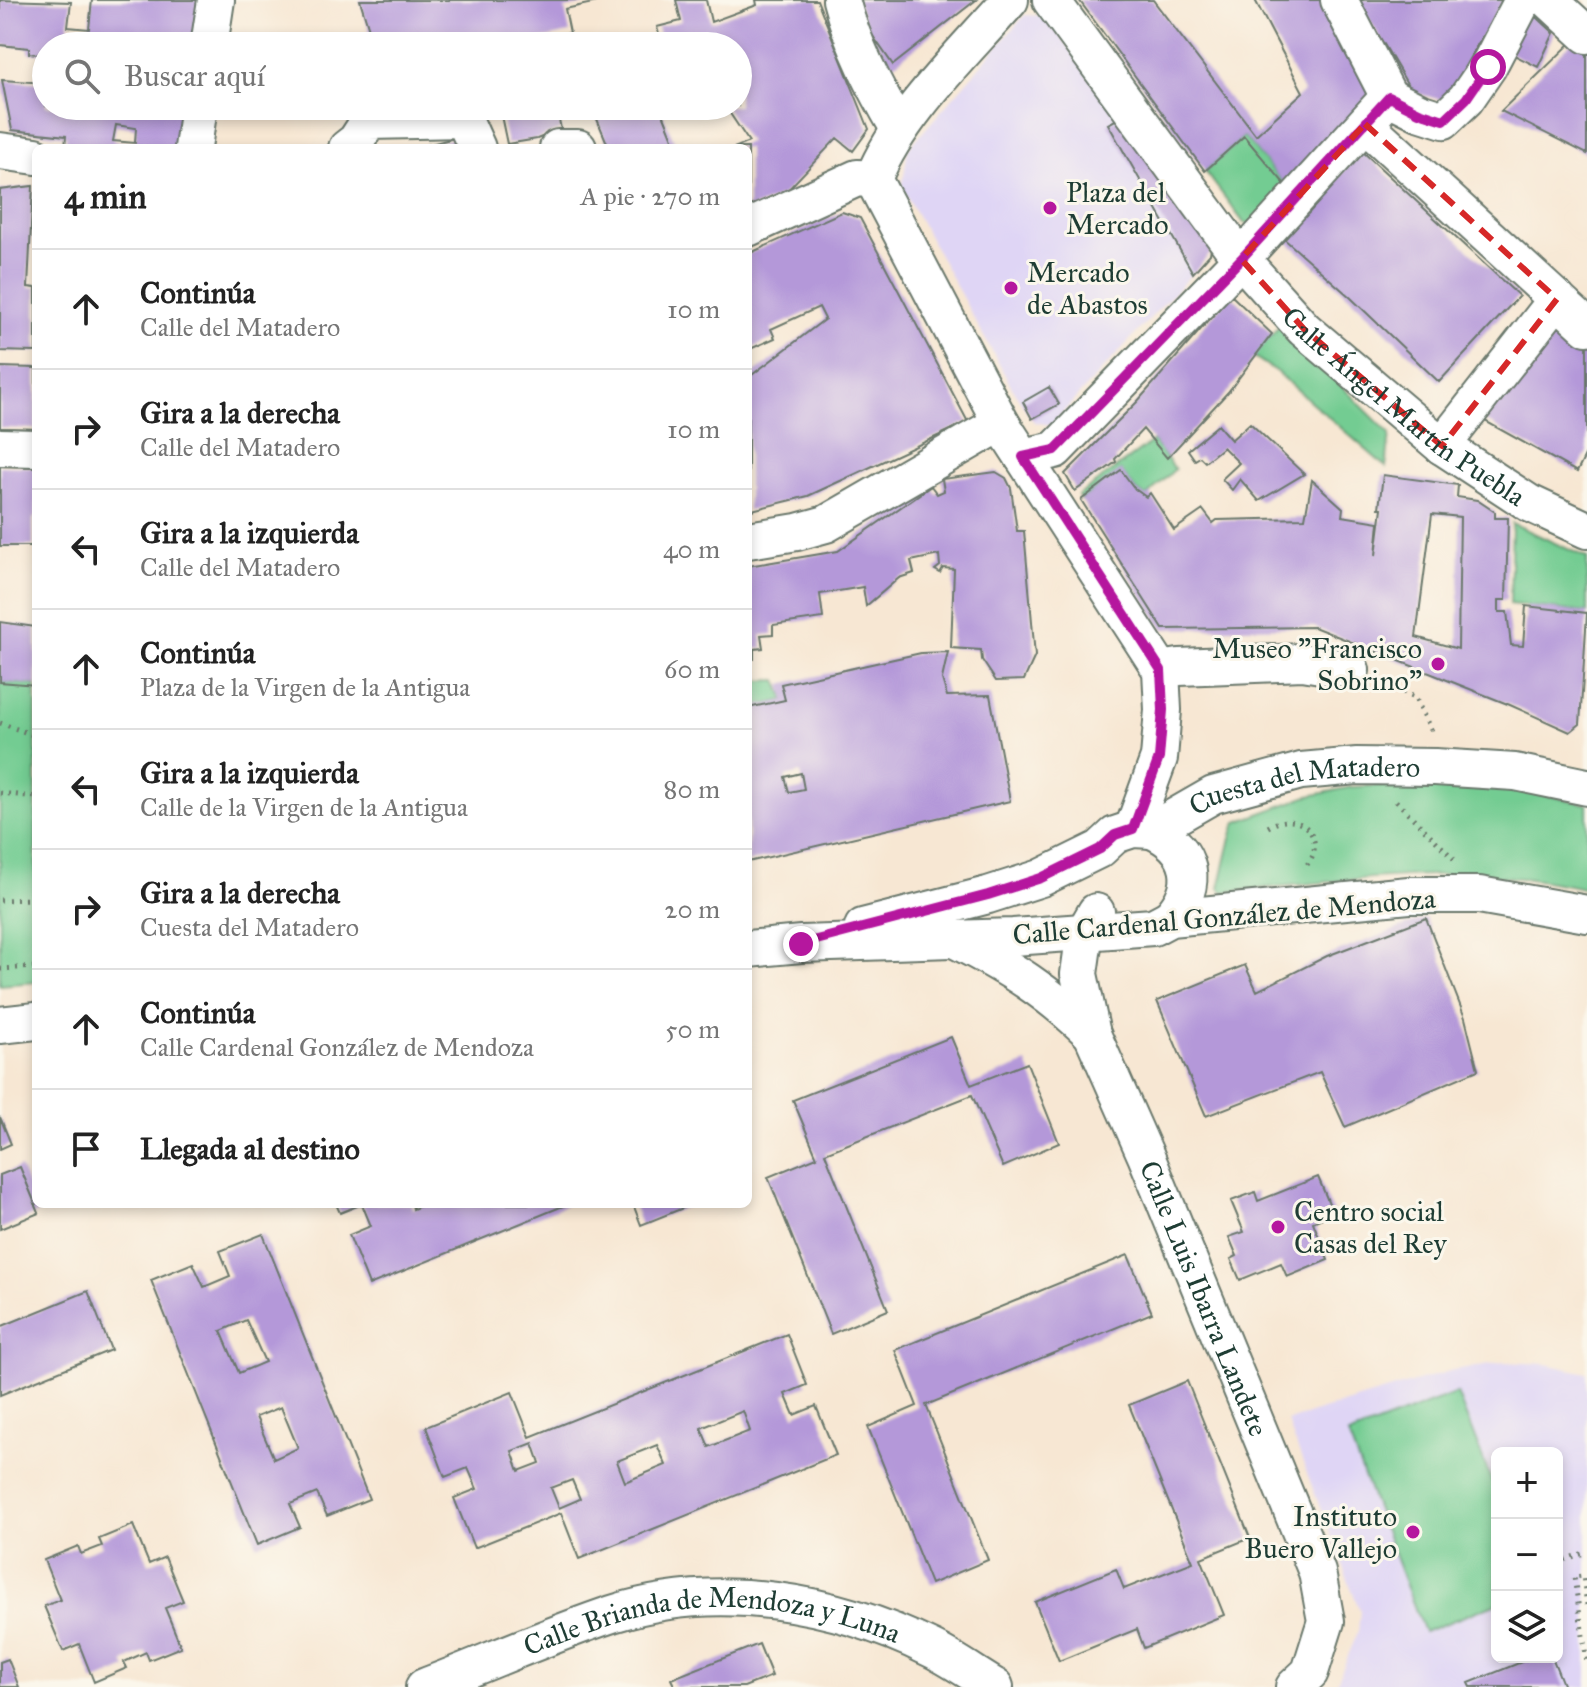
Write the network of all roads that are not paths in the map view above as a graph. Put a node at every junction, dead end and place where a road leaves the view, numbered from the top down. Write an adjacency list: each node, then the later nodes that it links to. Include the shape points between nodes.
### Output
1 (216, 0): 8 (street)
2 (841, 0): 15 (street, via 875,87)
3 (1010, 0): 15 (street)
4 (1051, 0): 23 (street, Calle Ángel Martín Puebla)
5 (1339, 0): 10 (street)
6 (1523, 0): 10 (street, via 1488,67 1444,120)
7 (1549, 0): 9 (street)
8 (211, 32)
9 (1587, 35)
10 (1389, 97): 14 (street)
11 (197, 120): 17 (street)
12 (457, 120): 16 (street)
13 (464, 120): 18 (street)
14 (1365, 124): 23 (street); 24 (street)
15 (899, 129): 21 (street)
16 (358, 135)
17 (194, 144)
18 (475, 144)
19 (0, 151): 20 (street)
20 (32, 155)
21 (873, 179): 22 (street, via 857,178); 26 (street)
22 (752, 226)
23 (1241, 259): 27 (street, Calle Ángel Martín Puebla, via 1304,329); 30 (street, via 1055,450)
24 (1557, 299): 25 (street); 27 (street)
25 (1587, 327)
26 (1001, 423): 30 (street); 32 (street, via 826,524)
27 (1442, 446): 31 (street, Calle Ángel Martín Puebla, via 1529,503)
28 (0, 447): 29 (street)
29 (32, 448)
30 (1023, 457): 33 (street)
31 (1587, 530)
32 (752, 539)
33 (1161, 670): 34 (street, via 1303,662); 36 (street, via 1159,758)
34 (1351, 670)
35 (1583, 777): 36 (street, Cuesta del Matadero, via 1388,766 1301,771 1213,795)
36 (1142, 830): 37 (street, Cuesta del Matadero, via 1115,835); 40 (street, via 1169,838 1188,868 1182,904)
37 (1100, 849): 38 (street, Cuesta del Matadero); 41 (street, via 1091,867)
38 (1041, 878): 43 (street, Calle Cardenal González de Mendoza)
39 (1587, 914): 40 (street, Calle Cardenal González de Mendoza, via 1479,895 1409,895)
40 (1170, 918): 41 (street, Calle Cardenal González de Mendoza, via 1153,927 1133,928)
41 (1092, 919): 42 (street, Calle Cardenal González de Mendoza); 47 (street, Calle Luis Ibarra Landete, via 1079,974)
42 (955, 939): 43 (street, Calle Cardenal González de Mendoza); 47 (street, Calle Cardenal González de Mendoza, via 1025,977)
43 (801, 944): 44 (street)
44 (752, 949)
45 (32, 1021): 46 (street)
46 (0, 1025)
47 (1092, 1034): 50 (street, Calle Luis Ibarra Landete, via 1317,1572 1326,1621 1310,1672)
48 (424, 1687): 49 (street, Calle Brianda de Mendoza y Luna, via 613,1614 668,1601 735,1598 787,1601 848,1615 933,1649)
49 (995, 1687)
50 (1294, 1687)

